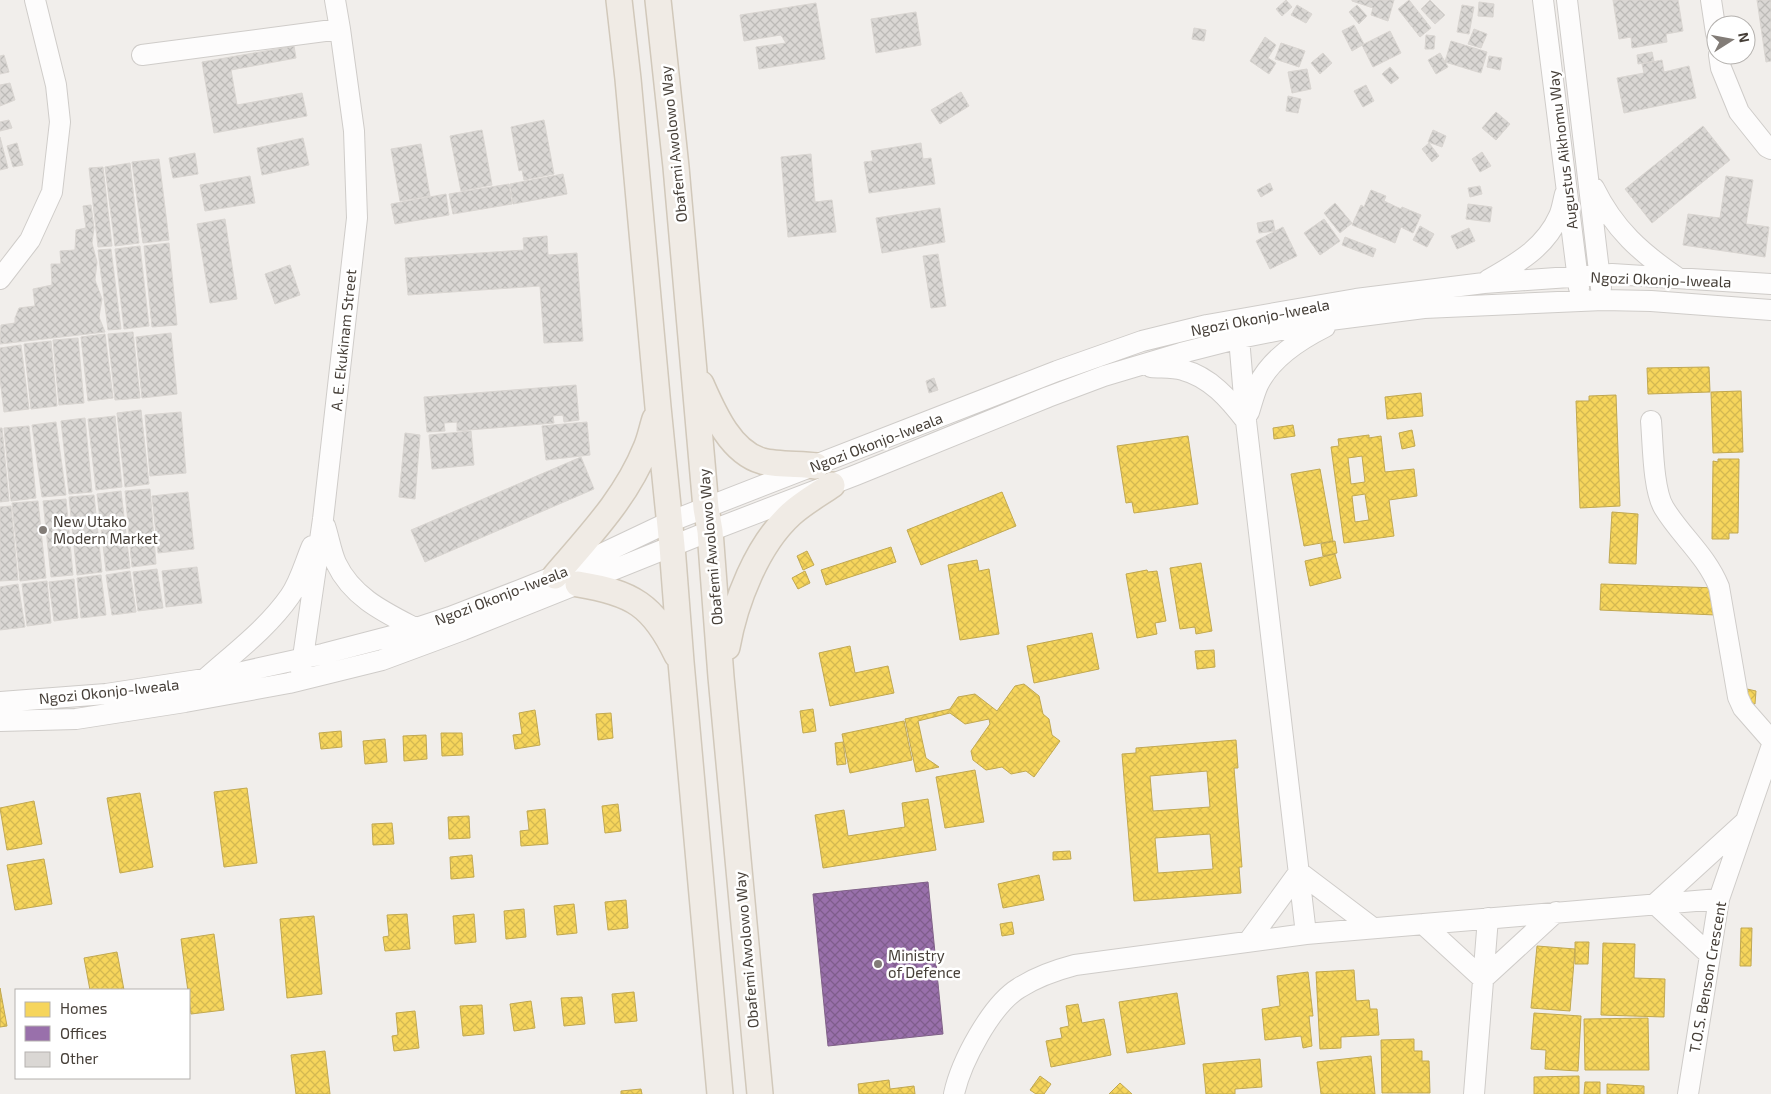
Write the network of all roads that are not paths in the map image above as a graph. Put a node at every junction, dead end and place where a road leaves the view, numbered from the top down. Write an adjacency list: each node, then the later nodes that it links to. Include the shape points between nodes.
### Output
1 (35, 0): 18 (street, via 56,85 60,122 52,192 30,240)
2 (334, 0): 9 (street, A. E. Ekukinam Street)
3 (619, 0): 28 (main road)
4 (658, 0): 27 (main road, Obafemi Awolowo Way)
5 (1543, 0): 14 (street, Augustus Aikhomu Way)
6 (1567, 0): 13 (street, Augustus Aikhomu Way)
7 (1711, 0): 8 (street)
8 (1713, 15)
9 (340, 29): 10 (street); 33 (street, A. E. Ekukinam Street, via 354,131 357,218)
10 (142, 56)
11 (1721, 65): 12 (street, via 1739,112)
12 (1771, 149)
13 (1588, 177): 15 (street, Augustus Aikhomu Way); 17 (street, via 1609,216 1626,236 1654,262)
14 (1567, 184): 16 (street, Augustus Aikhomu Way); 19 (street, via 1559,216 1538,247)
15 (1600, 275): 16 (street, Ngozi Okonjo-Iweala); 17 (street, Ngozi Okonjo-Iweala); 22 (street, Augustus Aikhomu Way)
16 (1577, 276): 19 (street, Ngozi Okonjo-Iweala); 21 (street, Augustus Aikhomu Way)
17 (1678, 278): 20 (street, Ngozi Okonjo-Iweala)
18 (0, 279)
19 (1484, 283): 25 (street, Ngozi Okonjo-Iweala, via 1365,298)
20 (1771, 284)
21 (1581, 300): 22 (street, Ngozi Okonjo-Iweala); 24 (street, Ngozi Okonjo-Iweala, via 1424,308)
22 (1603, 300): 23 (street, Ngozi Okonjo-Iweala, via 1651,300)
23 (1771, 310)
24 (1342, 318): 25 (street, Ngozi Okonjo-Iweala); 29 (street, via 1305,337 1270,366 1258,385)
25 (1239, 329): 26 (street, Ngozi Okonjo-Iweala); 29 (street); 31 (street, Ngozi Okonjo-Iweala, via 1142,341)
26 (1139, 366): 29 (street, via 1181,369 1199,375 1228,398); 32 (street, Ngozi Okonjo-Iweala, via 1048,397)
27 (694, 367): 31 (main road, via 718,422 747,453 762,461); 34 (main road, Obafemi Awolowo Way)
28 (658, 407): 35 (main road); 36 (main road, via 647,447 631,480 595,530)
29 (1246, 421): 49 (street)
30 (1651, 421): 46 (street, via 1657,486 1664,508 1714,573 1738,697 1743,708)
31 (816, 466): 34 (street, Ngozi Okonjo-Iweala)
32 (832, 485): 34 (street, Ngozi Okonjo-Iweala); 41 (main road, via 792,514 774,532 744,588 732,620)
33 (323, 519): 38 (street, via 336,562 355,591 371,604); 39 (street, A. E. Ekukinam Street); 42 (street, via 292,594 257,635)
34 (708, 519): 35 (street, Ngozi Okonjo-Iweala); 41 (main road, Obafemi Awolowo Way)
35 (671, 534): 36 (street, Ngozi Okonjo-Iweala); 37 (street, Ngozi Okonjo-Iweala); 40 (main road)
36 (555, 576): 38 (street, Ngozi Okonjo-Iweala)
37 (578, 584): 40 (main road, via 608,589 634,600 653,615); 43 (street, Ngozi Okonjo-Iweala, via 382,660)
38 (415, 628): 39 (street, Ngozi Okonjo-Iweala)
39 (302, 659): 42 (street, Ngozi Okonjo-Iweala); 43 (street, A. E. Ekukinam Street)
40 (681, 662): 62 (main road)
41 (721, 677): 63 (main road, Obafemi Awolowo Way)
42 (204, 680): 44 (street, Ngozi Okonjo-Iweala, via 106,694)
43 (300, 680): 45 (street, Ngozi Okonjo-Iweala, via 76,719)
44 (0, 702)
45 (0, 721)
46 (1771, 740)
47 (1771, 748): 48 (street, T.O.S. Benson Crescent)
48 (1746, 821): 50 (street, T.O.S. Benson Crescent); 51 (street)
49 (1299, 872): 55 (street); 56 (street); 57 (street)
50 (1719, 899): 51 (street); 58 (street, T.O.S. Benson Crescent)
51 (1655, 904): 52 (street); 58 (street)
52 (1556, 912): 53 (street); 59 (street)
53 (1488, 918): 54 (street); 59 (street)
54 (1424, 924): 55 (street); 59 (street)
55 (1372, 928): 56 (street)
56 (1306, 934): 57 (street)
57 (1248, 942): 64 (street, via 1075,965 1048,972 1017,988 993,1013 973,1046)
58 (1710, 955): 60 (street, T.O.S. Benson Crescent)
59 (1483, 979): 61 (street)
60 (1689, 1086): 66 (street)
61 (1474, 1087): 65 (street)
62 (720, 1094)
63 (760, 1094)
64 (954, 1094)
65 (1459, 1094)
66 (1705, 1094)

